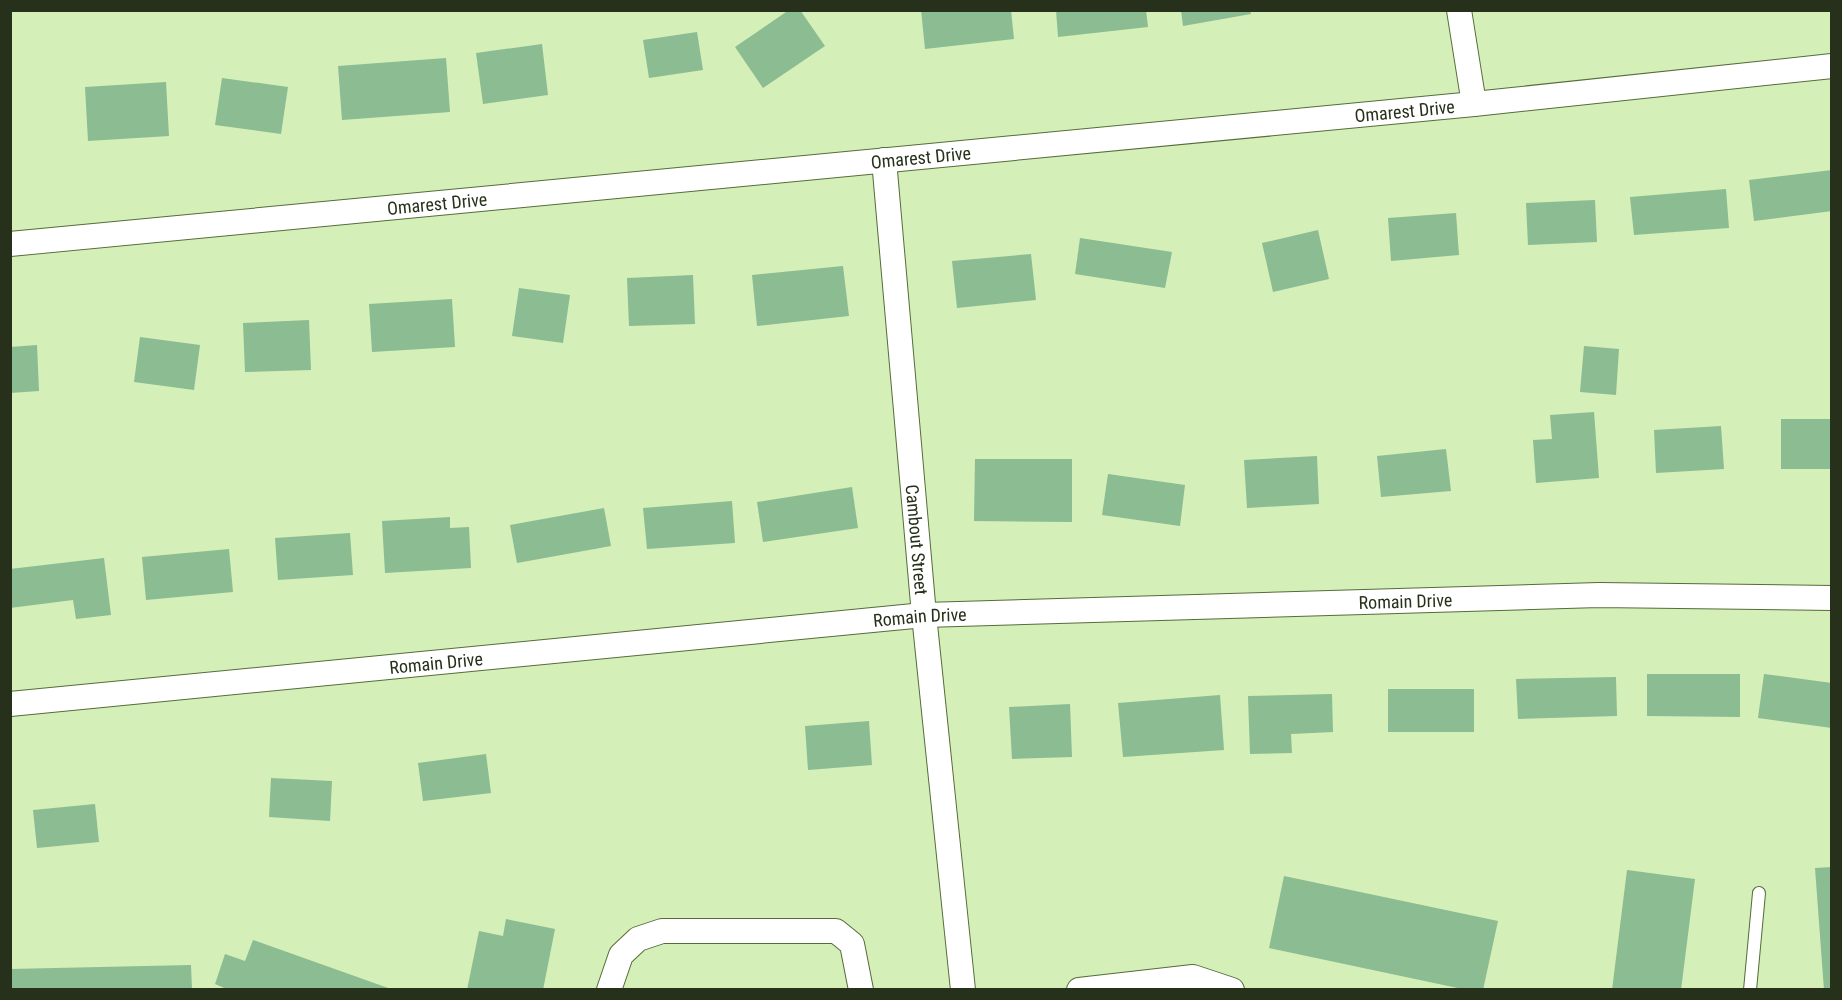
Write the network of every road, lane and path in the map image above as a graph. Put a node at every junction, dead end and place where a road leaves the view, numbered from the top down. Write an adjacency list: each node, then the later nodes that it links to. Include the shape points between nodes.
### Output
1 (1458, 10): 3 (street)
2 (1832, 66): 3 (street, Omarest Drive)
3 (1474, 104): 4 (street, Omarest Drive)
4 (884, 160): 5 (street, Omarest Drive); 7 (street, Cambout Street)
5 (10, 244)
6 (1832, 598): 7 (street, Romain Drive, via 1599,595)
7 (924, 615): 8 (street, Romain Drive); 12 (street, Cambout Street)
8 (10, 704)
9 (1759, 893): 15 (lane)
10 (609, 990): 11 (street, via 621,955 638,939 662,931 836,931 852,944)
11 (861, 990)
12 (963, 990)
13 (1079, 990): 14 (street, via 1193,976)
14 (1232, 990)
15 (1750, 990)

